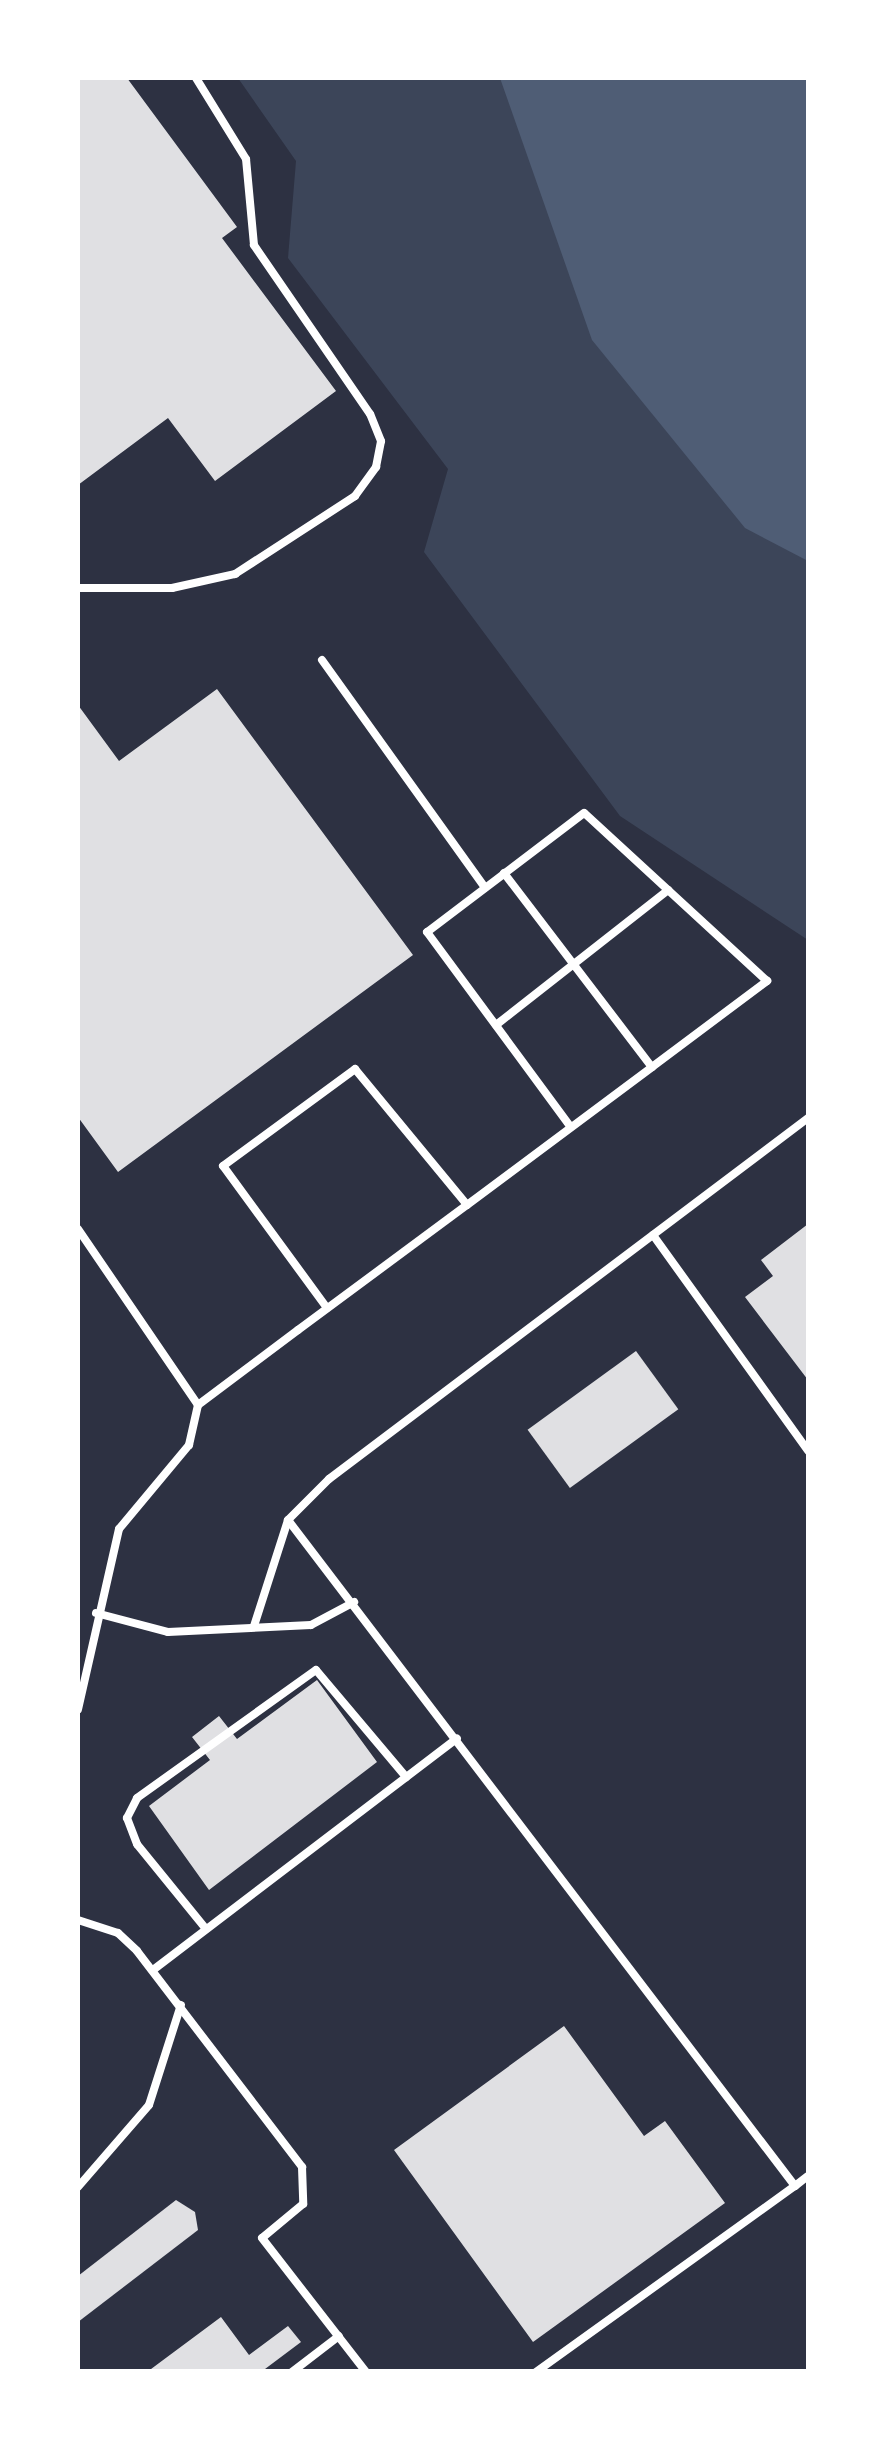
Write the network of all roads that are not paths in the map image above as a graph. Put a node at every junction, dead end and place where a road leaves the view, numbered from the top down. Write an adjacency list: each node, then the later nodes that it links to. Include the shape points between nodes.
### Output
1 (196, 78): 2 (lane, via 246,159 254,244 370,414 381,441 376,468 341,506 235,574 172,588)
2 (78, 588)
3 (322, 660): 5 (lane)
4 (504, 873): 5 (lane); 6 (lane, via 584,813); 7 (lane)
5 (485, 888): 8 (lane, via 427,932)
6 (668, 890): 7 (lane); 9 (lane, via 767,980)
7 (573, 964): 8 (lane); 9 (lane)
8 (496, 1025): 11 (lane)
9 (652, 1067): 11 (lane)
10 (808, 1118): 14 (lane)
11 (571, 1127): 12 (lane)
12 (467, 1205): 15 (lane); 15 (lane, via 355,1069 223,1166)
13 (78, 1229): 16 (lane)
14 (653, 1235): 17 (lane); 18 (lane, via 329,1479)
15 (328, 1308): 16 (lane)
16 (198, 1405): 20 (lane, via 189,1445 119,1529)
17 (808, 1450)
18 (288, 1520): 19 (lane); 21 (lane)
19 (354, 1602): 21 (lane, via 311,1624); 23 (lane)
20 (96, 1613): 21 (lane, via 168,1632); 22 (lane)
21 (254, 1626)
22 (78, 1708)
23 (457, 1738): 24 (lane); 30 (lane)
24 (406, 1778): 26 (lane); 26 (lane, via 316,1670 153,1786 128,1818 137,1844)
25 (78, 1920): 27 (lane, via 118,1933)
26 (206, 1929): 27 (lane)
27 (153, 1970): 28 (lane)
28 (181, 2006): 31 (lane, via 149,2105); 32 (lane, via 302,2167 303,2204 262,2238)
29 (808, 2176): 30 (lane)
30 (795, 2186): 35 (lane)
31 (78, 2188)
32 (339, 2336): 33 (lane); 34 (lane)
33 (292, 2372)
34 (366, 2372)
35 (536, 2372)

